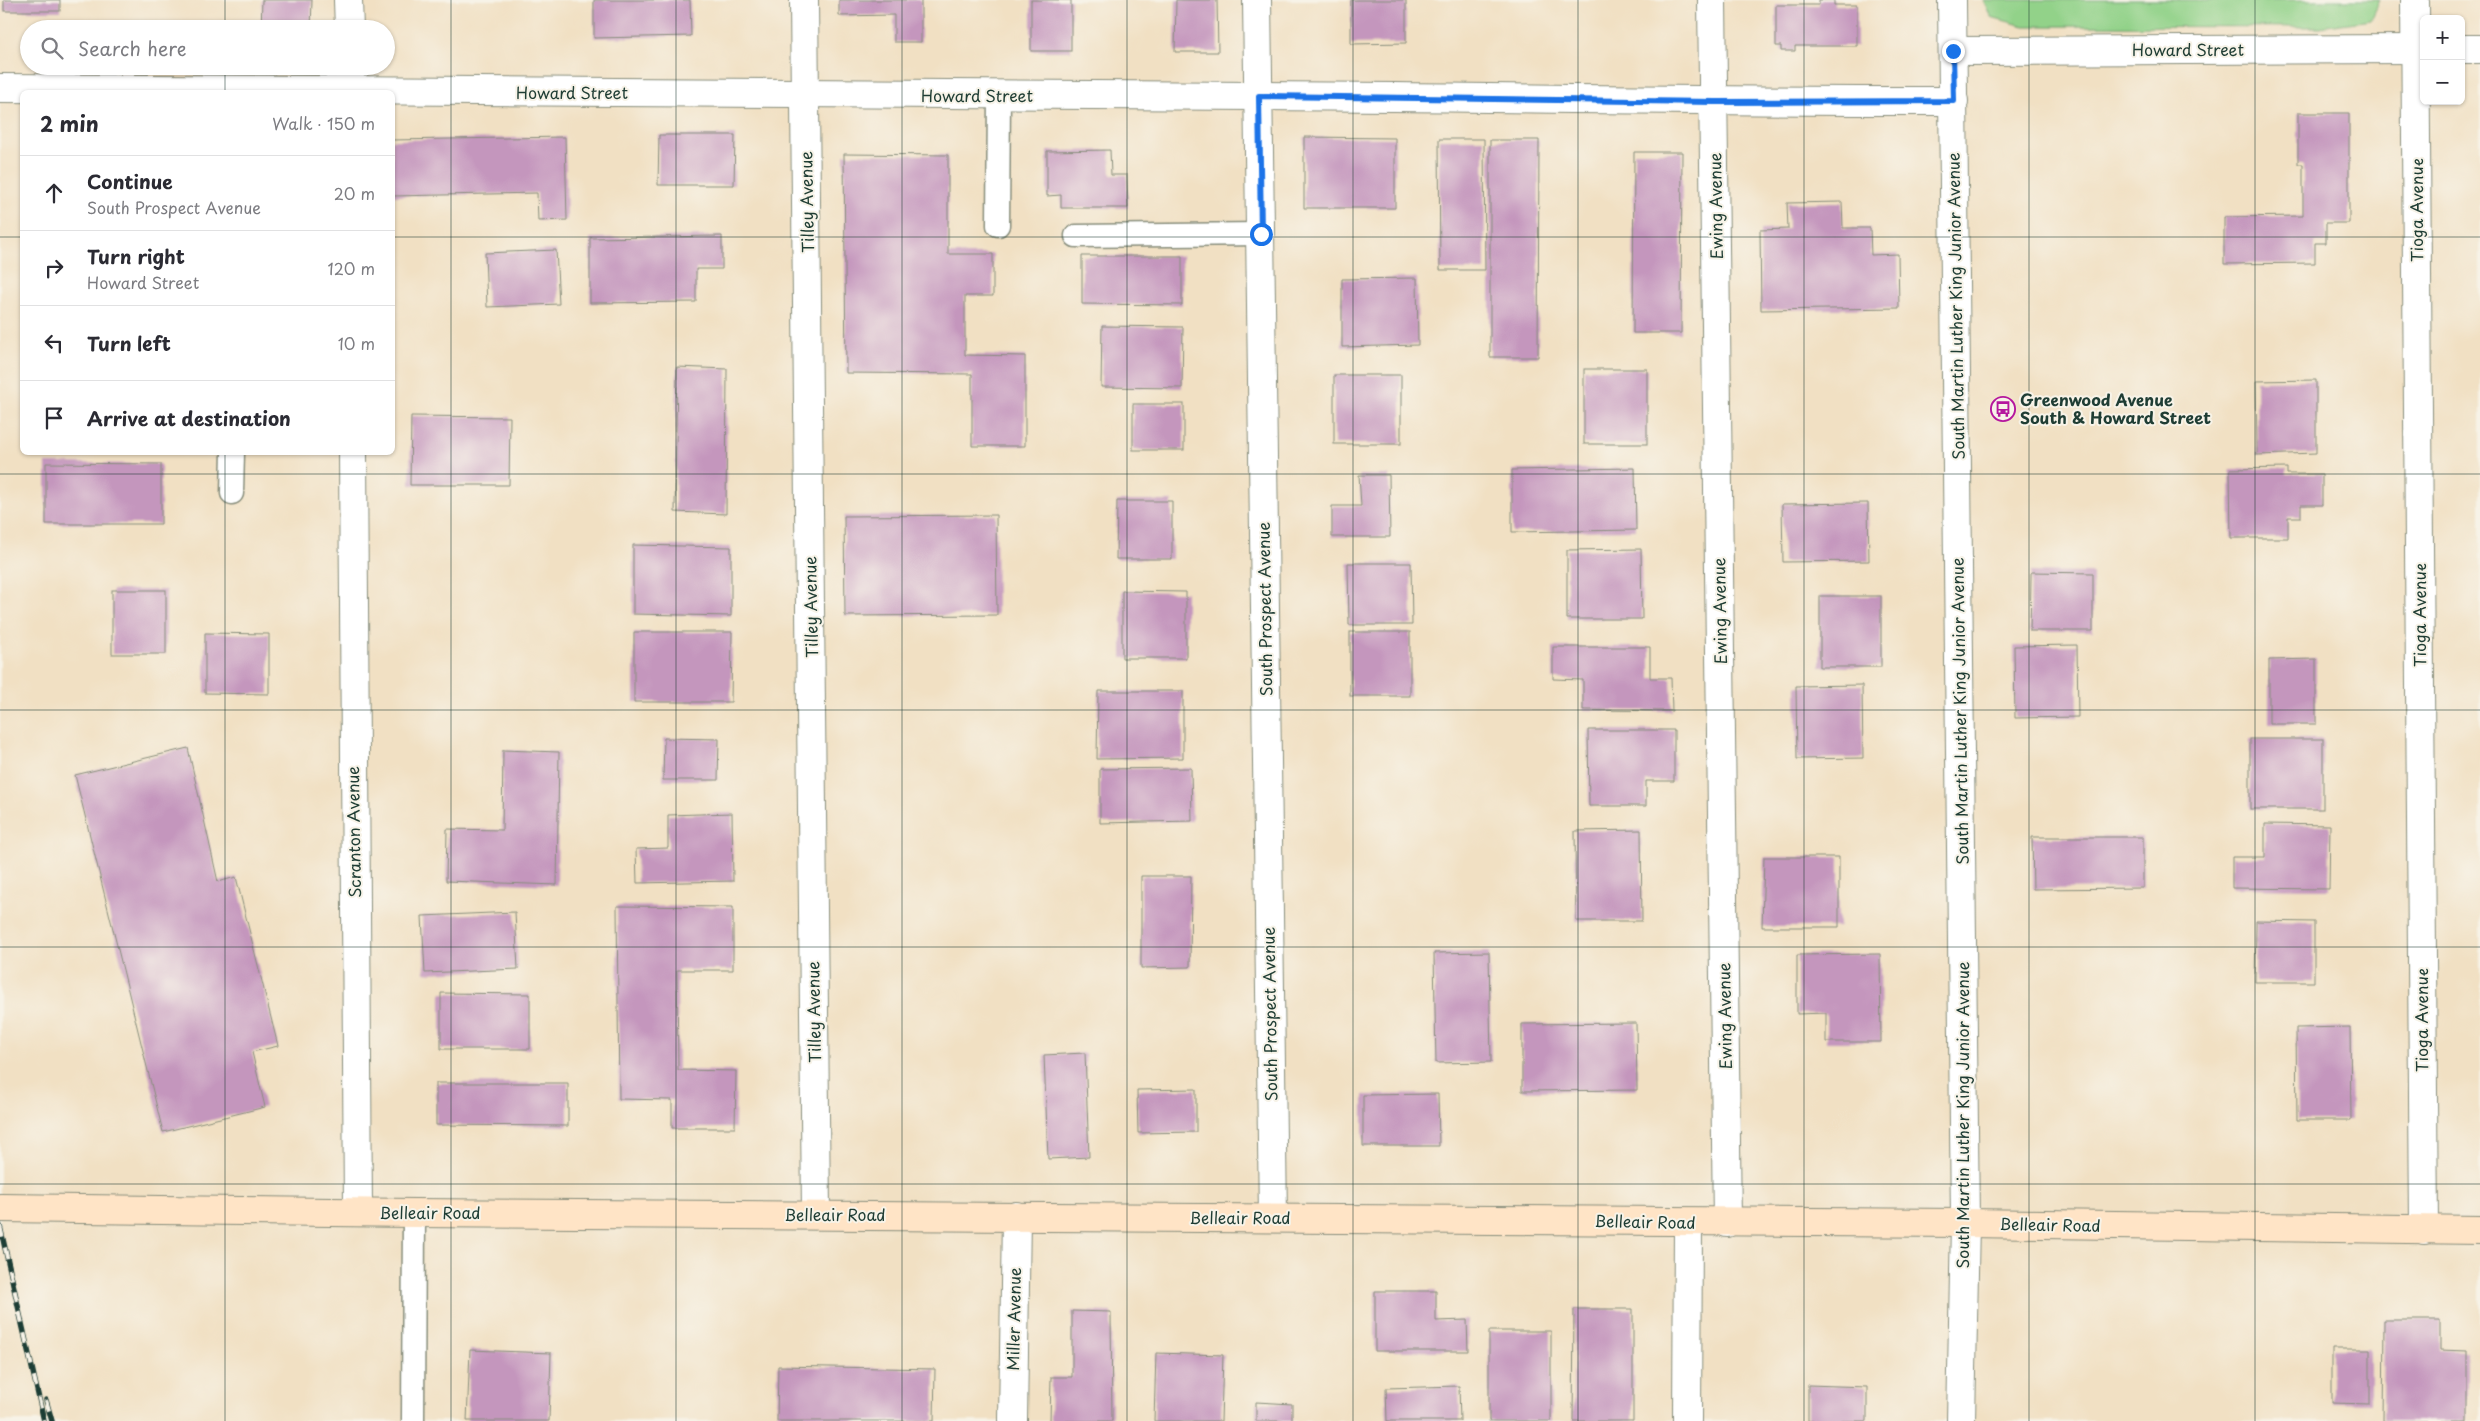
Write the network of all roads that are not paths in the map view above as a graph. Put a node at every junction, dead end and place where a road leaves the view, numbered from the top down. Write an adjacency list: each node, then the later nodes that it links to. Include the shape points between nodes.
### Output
1 (348, 0): 7 (street)
2 (804, 0): 15 (street, Tilley Avenue)
3 (1257, 0): 17 (street, South Prospect Avenue)
4 (1712, 0): 19 (street, Ewing Avenue)
5 (1952, 0): 11 (street, South Martin Luther King Junior Avenue)
6 (2415, 0): 8 (street, Tioga Avenue)
7 (349, 20)
8 (2420, 49): 11 (street, Howard Street)
9 (2465, 49): 10 (street)
10 (2480, 49)
11 (1953, 51): 18 (street, South Martin Luther King Junior Avenue)
12 (2420, 60): 35 (street, Tioga Avenue)
13 (350, 83): 14 (street, Howard Street); 15 (street, Howard Street)
14 (0, 88)
15 (806, 95): 16 (street, Howard Street); 29 (street, Tilley Avenue)
16 (999, 96): 17 (street, Howard Street); 20 (lane)
17 (1259, 96): 19 (street, Howard Street); 21 (street, South Prospect Avenue)
18 (1954, 101): 19 (street, Howard Street); 34 (street, South Martin Luther King Junior Avenue)
19 (1715, 102): 33 (street, Ewing Avenue)
20 (998, 225)
21 (1261, 234): 22 (lane); 31 (street, South Prospect Avenue)
22 (1076, 236)
23 (233, 455): 25 (lane)
24 (353, 455): 27 (street, Scranton Avenue)
25 (232, 493)
26 (0, 1208): 27 (main road, Belleair Road)
27 (358, 1212): 28 (main road, Belleair Road)
28 (414, 1213): 29 (main road, Belleair Road); 37 (lane)
29 (816, 1214): 30 (main road, Belleair Road)
30 (1016, 1216): 31 (main road, Belleair Road); 38 (street, Miller Avenue)
31 (1273, 1218): 32 (main road, Belleair Road)
32 (1688, 1223): 33 (main road, Belleair Road); 39 (street)
33 (1727, 1223): 34 (main road, Belleair Road)
34 (1965, 1223): 35 (main road, Belleair Road); 40 (street, South Martin Luther King Junior Avenue)
35 (2424, 1230): 36 (main road, Belleair Road)
36 (2480, 1230)
37 (414, 1421)
38 (1013, 1421)
39 (1688, 1421)
40 (1961, 1421)

